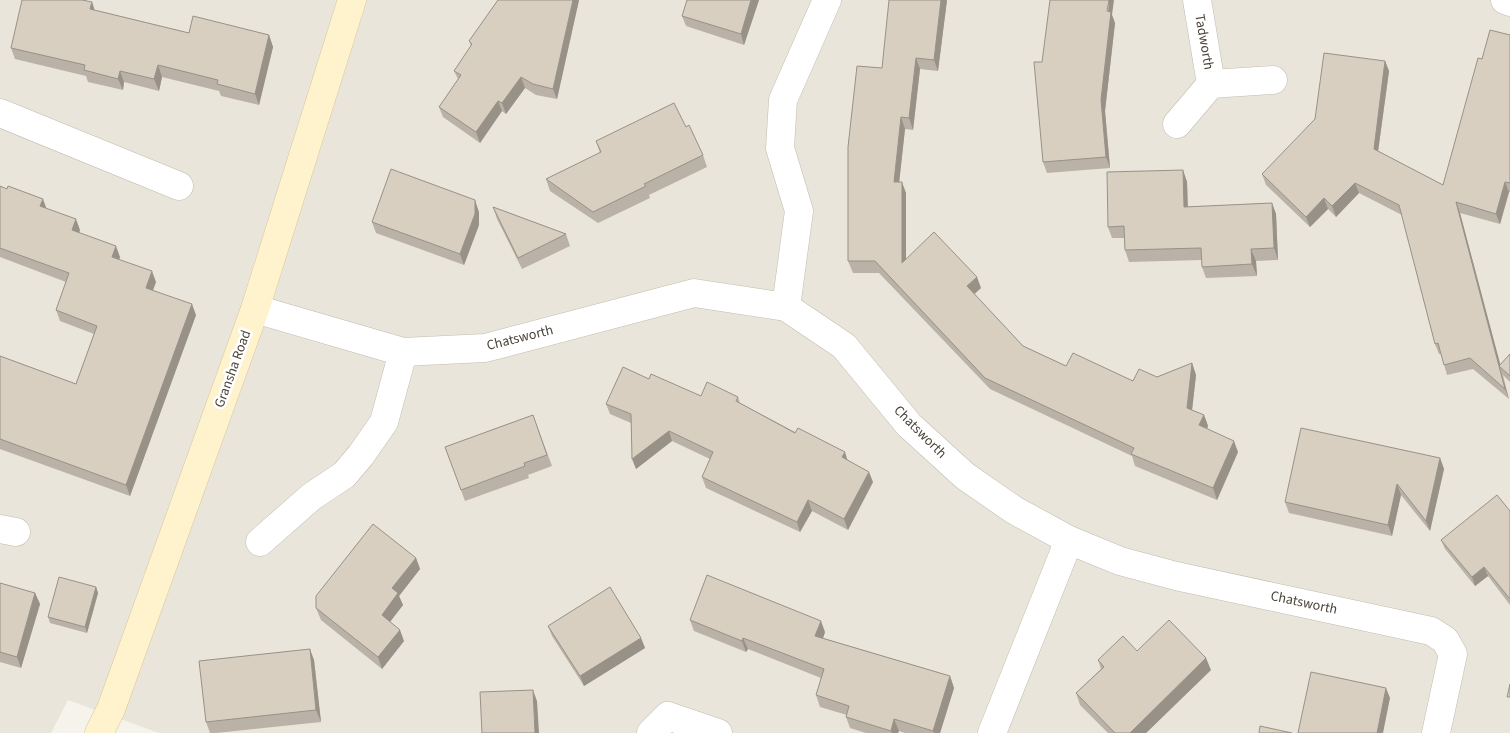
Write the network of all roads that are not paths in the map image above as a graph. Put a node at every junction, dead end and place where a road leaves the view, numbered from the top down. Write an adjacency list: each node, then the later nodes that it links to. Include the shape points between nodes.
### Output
1 (352, 0): 12 (street, Gransha Road)
2 (827, 0): 11 (street, via 783,100 780,148 799,211)
3 (1197, 0): 7 (street, Tadworth)
4 (1505, 0): 5 (street)
5 (1510, 2)
6 (1273, 80): 7 (street, Tadworth)
7 (1211, 84): 9 (street, Tadworth)
8 (0, 113): 10 (street)
9 (1177, 124)
10 (179, 186)
11 (786, 307): 13 (street, Chatsworth, via 694,293 485,348); 14 (street, Chatsworth, via 844,346 909,425 964,476 1014,510)
12 (255, 309): 13 (street, Chatsworth); 16 (street, Gransha Road, via 111,709)
13 (404, 352): 15 (street, via 384,422 361,455 344,475 311,497)
14 (1069, 540): 19 (street); 20 (street, Chatsworth, via 1120,561 1176,576 1431,631 1445,640 1453,654)
15 (260, 542)
16 (99, 733)
17 (651, 733): 18 (street, via 668,716)
18 (718, 733)
19 (992, 733)
20 (1436, 733)

